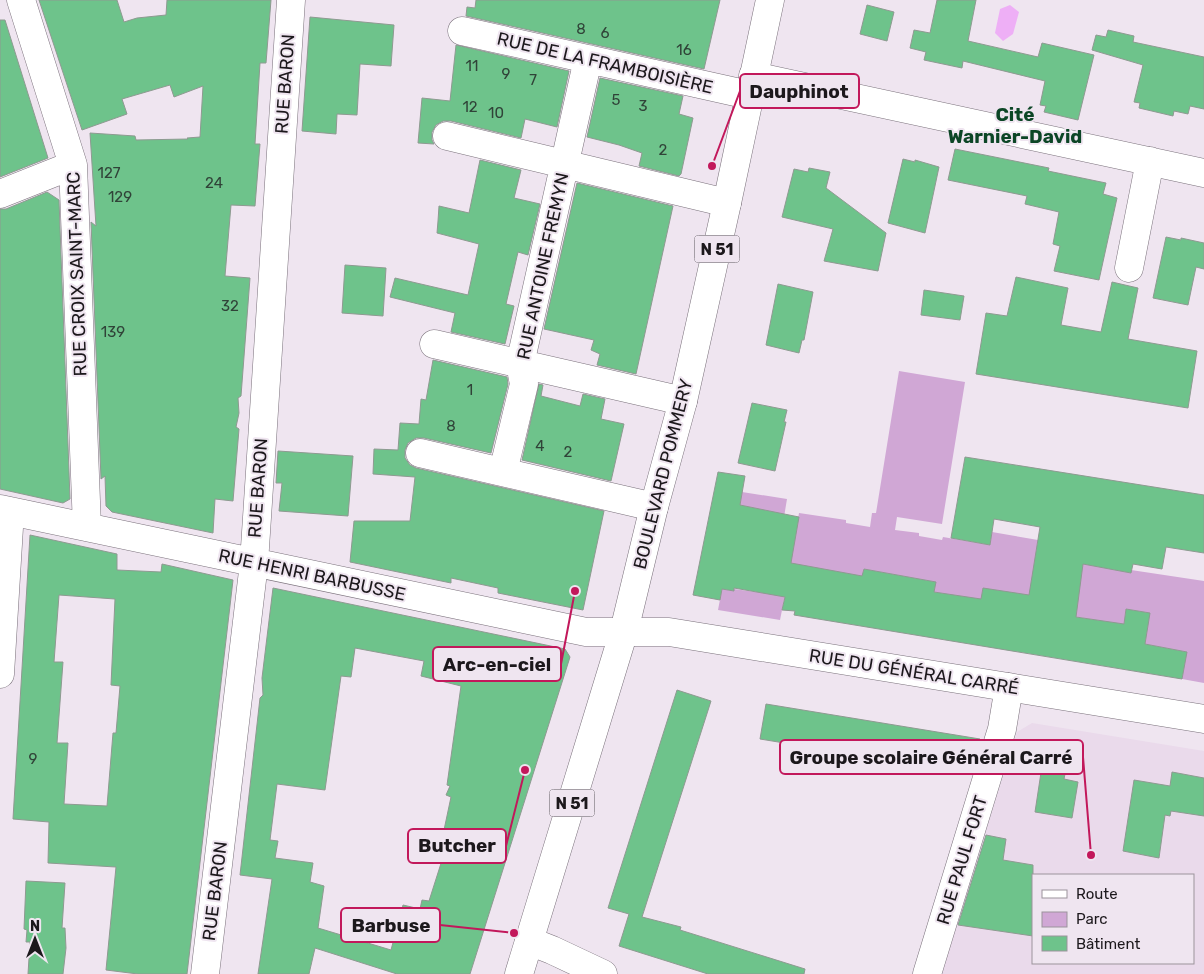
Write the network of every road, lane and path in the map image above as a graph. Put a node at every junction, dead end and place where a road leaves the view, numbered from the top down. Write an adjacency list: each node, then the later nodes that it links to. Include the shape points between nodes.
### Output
1 (20, 0): 10 (street, RUE CROIX SAINT-MARC)
2 (291, 0): 23 (street, RUE BARON)
3 (770, 0): 6 (street, BOULEVARD POMMERY / N 51)
4 (462, 31): 5 (street, RUE DE LA FRAMBOISIÈRE)
5 (588, 59): 6 (street, RUE DE LA FRAMBOISIÈRE); 9 (street, RUE ANTOINE FREMYN)
6 (751, 85): 8 (street, RUE DE LA FRAMBOISIÈRE); 13 (street, BOULEVARD POMMERY / N 51)
7 (447, 136): 9 (street)
8 (1150, 162): 11 (street, RUE DE LA FRAMBOISIÈRE); 14 (street)
9 (564, 164): 13 (street); 16 (street, RUE ANTOINE FREMYN)
10 (73, 165): 12 (street); 22 (street, RUE CROIX SAINT-MARC)
11 (1204, 173)
12 (0, 194)
13 (727, 203): 17 (street, BOULEVARD POMMERY / N 51)
14 (1129, 268)
15 (434, 344): 16 (street)
16 (520, 364): 17 (street); 19 (street, RUE ANTOINE FREMYN, via 524,384)
17 (683, 401): 20 (street, BOULEVARD POMMERY / N 51)
18 (420, 453): 19 (street)
19 (503, 472): 20 (street)
20 (654, 507): 24 (street, BOULEVARD POMMERY / N 51)
21 (5, 510): 22 (street, RUE HENRI BARBUSSE); 25 (street)
22 (87, 527): 23 (street, RUE HENRI BARBUSSE)
23 (254, 563): 24 (street, RUE HENRI BARBUSSE, via 574,630); 29 (street, RUE BARON)
24 (624, 632): 26 (street, RUE DU GÉNÉRAL CARRÉ, via 668,632); 28 (street, BOULEVARD POMMERY / N 51)
25 (0, 674)
26 (1009, 687): 27 (street, RUE DU GÉNÉRAL CARRÉ); 32 (street, RUE PAUL FORT, via 1002,729)
27 (1204, 718)
28 (529, 941): 30 (street, BOULEVARD POMMERY / N 51); 31 (street)
29 (205, 974)
30 (518, 974)
31 (603, 974)
32 (927, 974)

